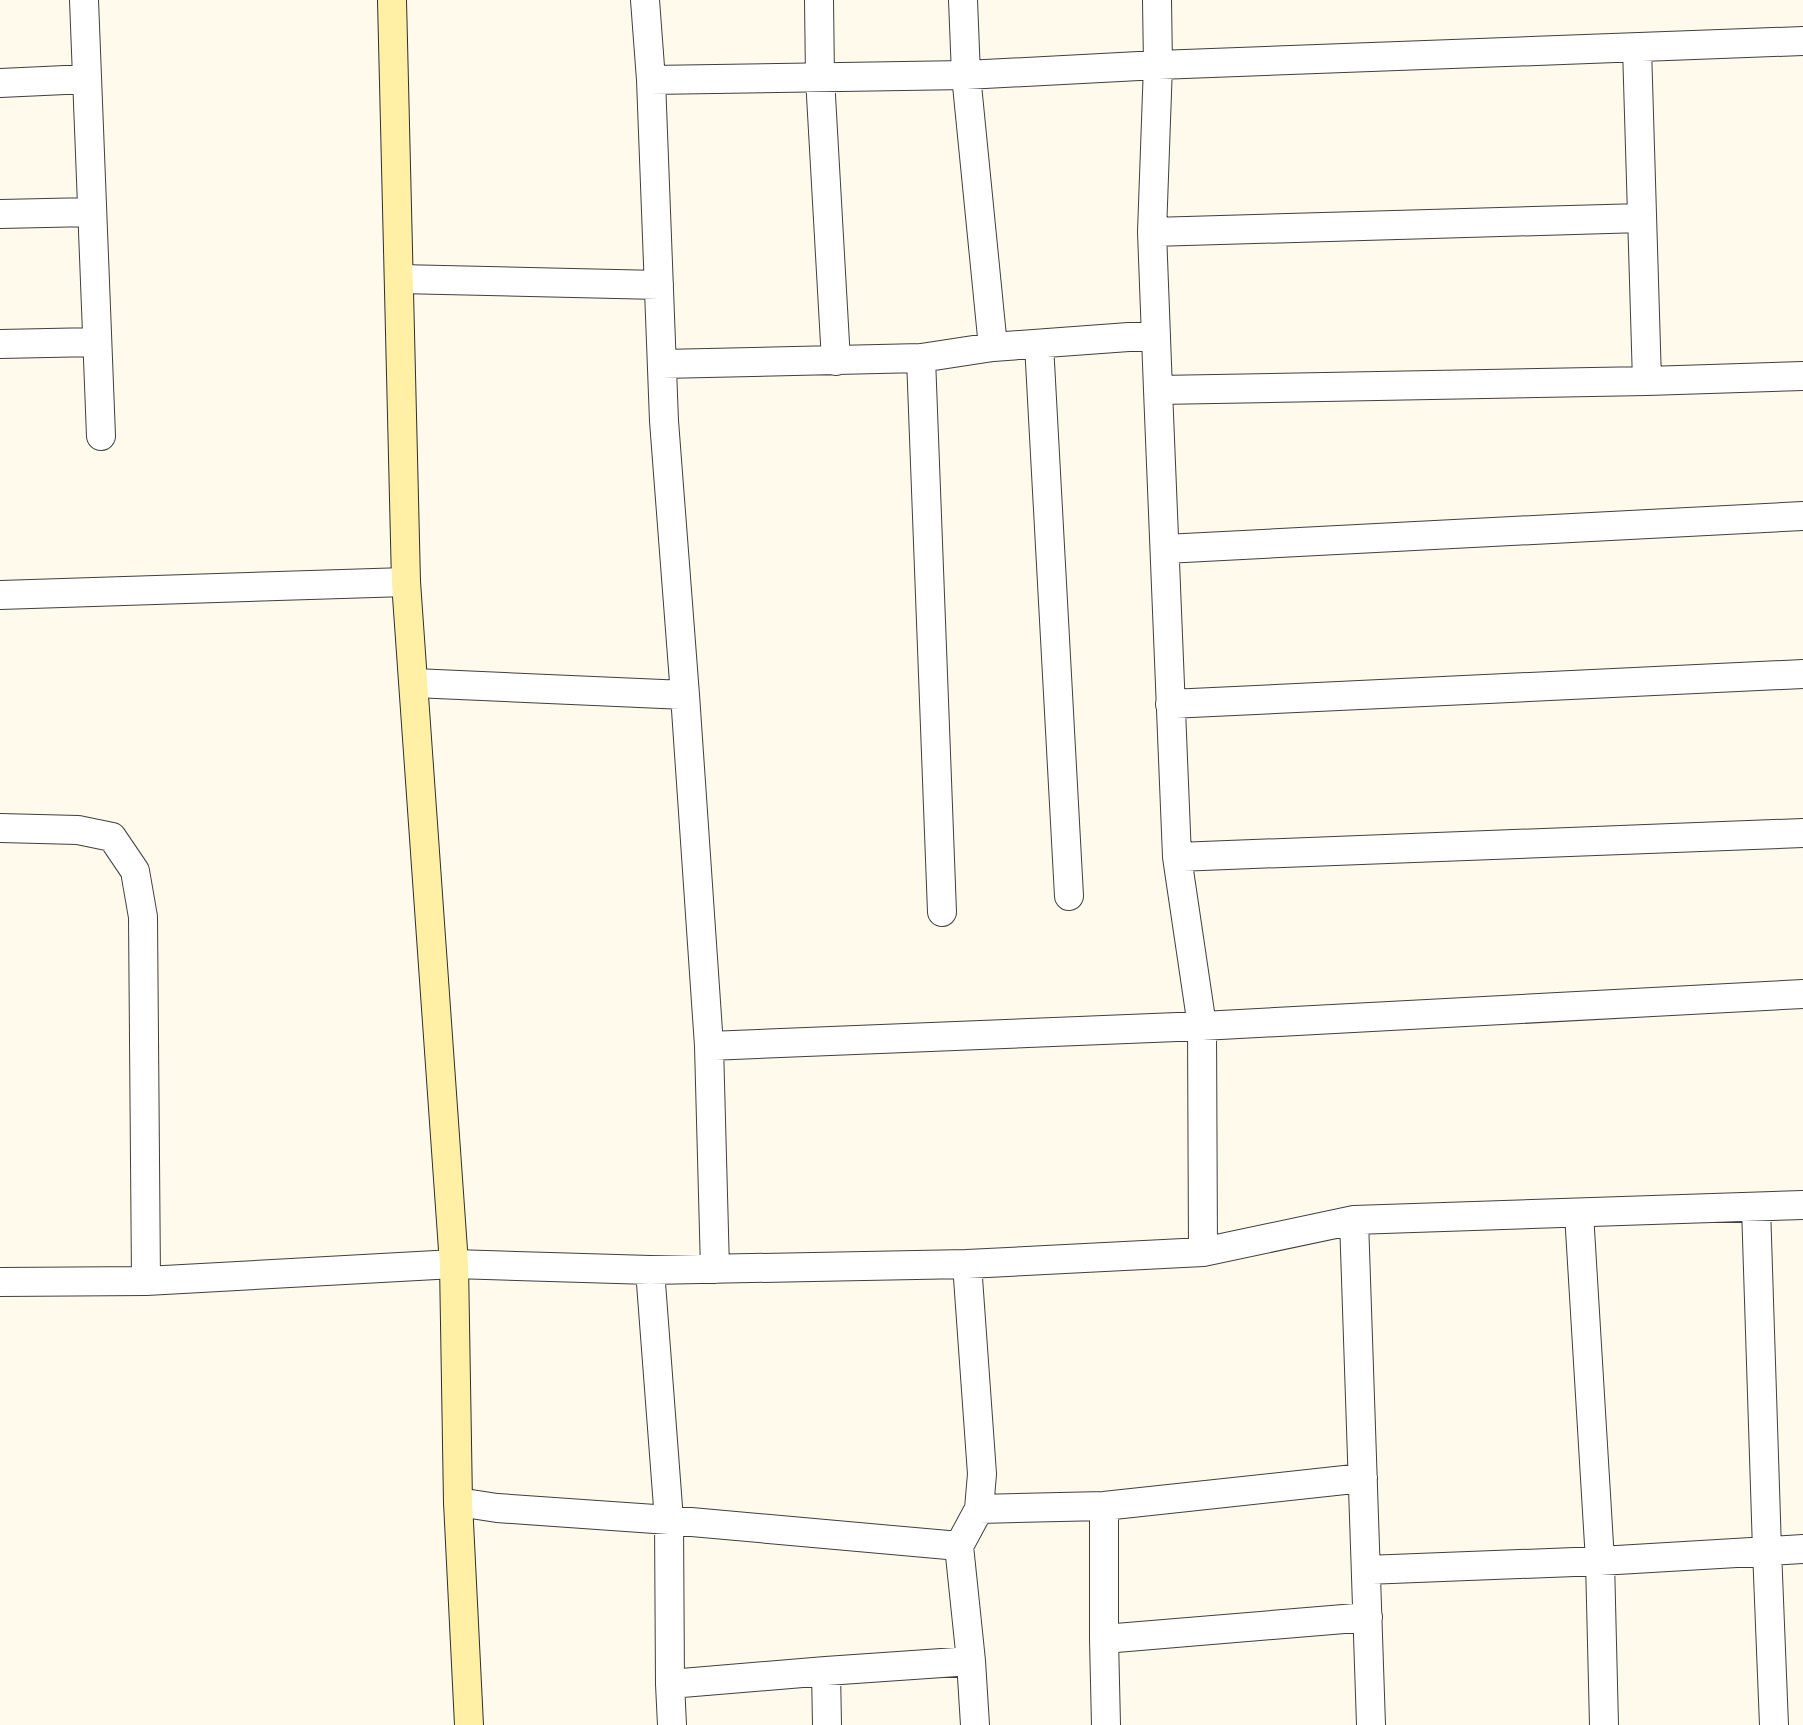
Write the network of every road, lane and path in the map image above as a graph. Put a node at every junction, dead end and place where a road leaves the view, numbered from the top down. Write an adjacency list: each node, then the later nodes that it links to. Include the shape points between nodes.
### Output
1 (84, 0): 12 (street)
2 (392, 0): 19 (street)
3 (645, 0): 13 (street)
4 (818, 0): 11 (street)
5 (962, 0): 10 (street)
6 (1157, 0): 9 (street)
7 (1803, 41): 8 (street)
8 (1637, 48): 9 (street); 17 (street)
9 (1158, 65): 10 (street); 18 (street)
10 (966, 76): 11 (street); 25 (street)
11 (820, 78): 13 (street); 27 (street)
12 (87, 79): 14 (street); 15 (street)
13 (651, 80): 20 (street)
14 (0, 83)
15 (91, 212): 16 (street); 22 (street)
16 (0, 214)
17 (1642, 218): 18 (street); 30 (street)
18 (1152, 232): 21 (street)
19 (399, 280): 20 (street); 35 (street)
20 (659, 284): 28 (street)
21 (1156, 335): 24 (street); 31 (street)
22 (96, 342): 23 (street); 32 (street)
23 (0, 344)
24 (1039, 344): 25 (street); 44 (street)
25 (993, 347): 26 (street)
26 (921, 358): 27 (street); 45 (street)
27 (836, 361): 28 (street)
28 (662, 364): 39 (street)
29 (1803, 376): 30 (street)
30 (1646, 381): 31 (street)
31 (1158, 390): 34 (street)
32 (100, 436)
33 (1803, 516): 34 (street)
34 (1165, 549): 40 (street)
35 (406, 582): 36 (street); 38 (street)
36 (0, 596)
37 (1803, 674): 40 (street)
38 (414, 683): 39 (street); 54 (street)
39 (685, 695): 48 (street)
40 (1170, 704): 43 (street)
41 (0, 828): 58 (street, via 78,830 112,837 135,871 143,917)
42 (1803, 833): 43 (street)
43 (1177, 857): 47 (street)
44 (1069, 896)
45 (942, 912)
46 (1803, 994): 47 (street)
47 (1202, 1026): 48 (street); 53 (street)
48 (709, 1046): 56 (street)
49 (1803, 1205): 50 (street)
50 (1756, 1207): 51 (street); 67 (street)
51 (1579, 1213): 52 (street); 68 (street)
52 (1354, 1220): 53 (street); 60 (street)
53 (1203, 1252): 55 (street)
54 (454, 1264): 57 (street); 58 (street); 61 (street)
55 (967, 1264): 56 (street); 63 (street, via 982,1474)
56 (715, 1269): 57 (street)
57 (650, 1270): 64 (street)
58 (146, 1281): 59 (street)
59 (0, 1282)
60 (1363, 1478): 62 (street); 69 (street)
61 (458, 1502): 64 (street, via 497,1508); 75 (street)
62 (1104, 1506): 63 (street); 71 (street)
63 (979, 1509): 65 (street)
64 (669, 1520): 65 (street); 74 (street)
65 (959, 1546): 72 (street)
66 (1803, 1548): 67 (street)
67 (1767, 1550): 68 (street); 82 (street)
68 (1600, 1561): 69 (street); 81 (street)
69 (1366, 1570): 70 (street)
70 (1368, 1617): 71 (street); 80 (street)
71 (1104, 1639): 79 (street)
72 (971, 1661): 73 (street); 78 (street)
73 (826, 1670): 74 (street); 77 (street)
74 (670, 1684): 76 (street)
75 (469, 1725)
76 (672, 1725)
77 (827, 1725)
78 (974, 1725)
79 (1106, 1725)
80 (1371, 1725)
81 (1604, 1725)
82 (1774, 1725)

